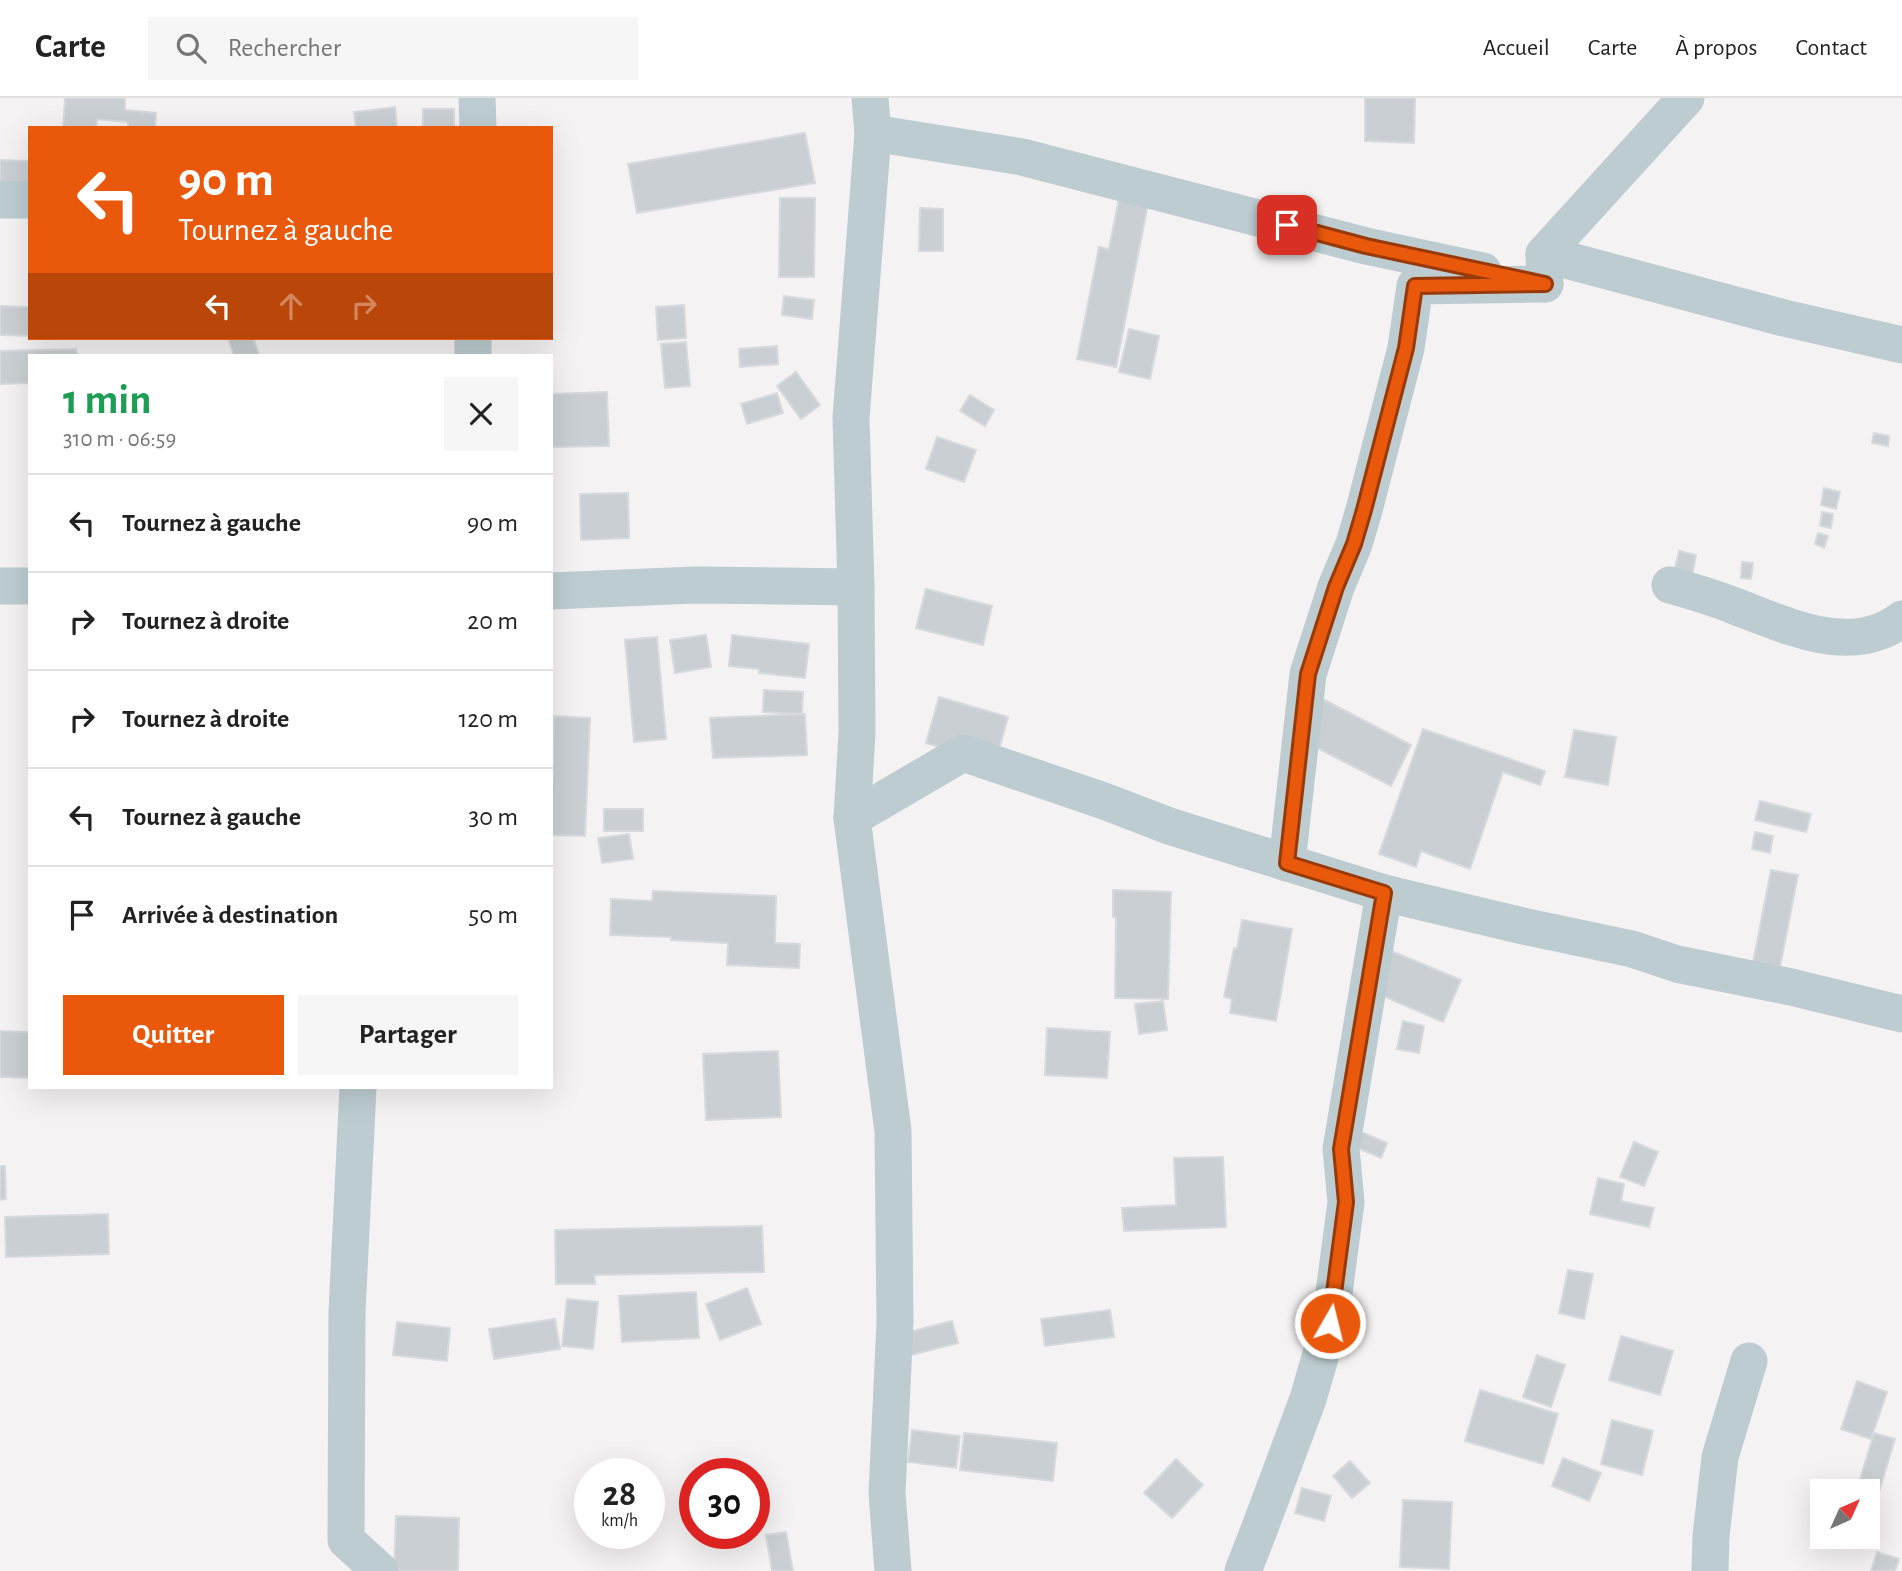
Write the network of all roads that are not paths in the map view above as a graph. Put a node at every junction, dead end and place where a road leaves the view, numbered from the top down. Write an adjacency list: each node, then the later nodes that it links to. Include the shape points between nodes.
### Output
1 (477, 98): 4 (street)
2 (1686, 98): 7 (street)
3 (872, 115): 7 (street, via 1366,246); 12 (street, via 851,418)
4 (478, 126)
5 (0, 200): 6 (street)
6 (28, 200)
7 (1545, 269): 8 (street); 16 (street, via 1415,286 1406,348 1364,510 1308,674)
8 (1902, 345)
9 (1670, 585): 14 (street, via 1815,635 1861,638)
10 (0, 586): 11 (street)
11 (28, 586)
12 (856, 587): 13 (street, via 695,585); 15 (street, via 857,733)
13 (553, 591)
14 (1902, 619)
15 (852, 818): 16 (street, via 963,753); 22 (street, via 893,1131 895,1323 887,1493)
16 (1287, 863): 17 (street)
17 (1384, 893): 18 (street); 23 (street, via 1341,1149 1346,1202 1330,1323 1308,1399)
18 (1902, 1014)
19 (358, 1089): 21 (street, via 347,1312 346,1540)
20 (1749, 1361): 24 (street, via 1720,1457)
21 (380, 1571)
22 (894, 1571)
23 (1242, 1571)
24 (1710, 1571)

